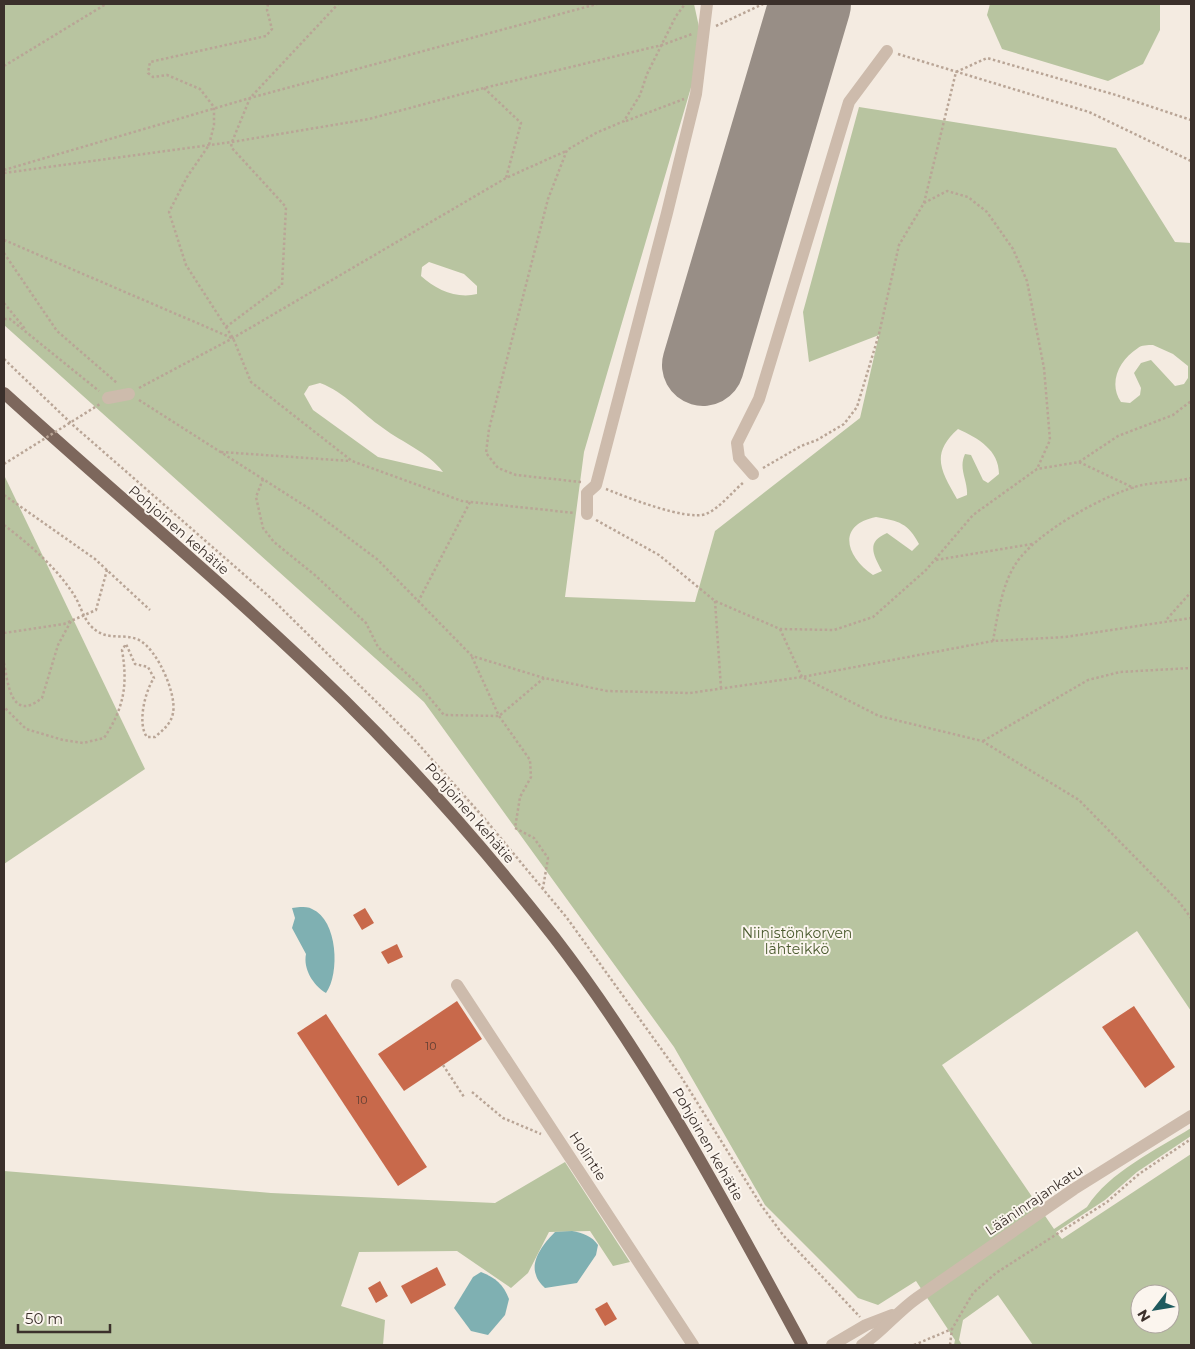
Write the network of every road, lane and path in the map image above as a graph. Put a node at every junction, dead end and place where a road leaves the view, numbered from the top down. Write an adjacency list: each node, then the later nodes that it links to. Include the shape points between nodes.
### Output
1 (106, 4): 11 (path)
2 (268, 4): 16 (path, via 272,29 266,36 150,62 148,73 153,77 167,75 200,89)
3 (338, 4): 15 (path)
4 (597, 4): 15 (path)
5 (684, 4): 9 (path)
6 (707, 4): 8 (street)
7 (763, 4): 8 (path)
8 (703, 31): 9 (path); 14 (street)
9 (662, 45): 13 (path); 18 (path, via 640,95)
10 (887, 51): 12 (path); 42 (street, via 849,102 759,399 737,443 739,458)
11 (4, 66)
12 (956, 72): 17 (path, via 987,58); 22 (path, via 1089,112); 25 (path)
13 (484, 88): 19 (path, via 369,119); 24 (path, via 521,123)
14 (696, 94): 18 (path); 45 (street)
15 (250, 98): 16 (path); 19 (path)
16 (214, 108): 20 (path); 23 (path)
17 (1191, 120)
18 (624, 121): 21 (path)
19 (232, 142): 20 (path); 30 (path, via 231,147 286,207 282,285)
20 (210, 145): 23 (path); 30 (path, via 168,212 186,265)
21 (567, 150): 24 (path); 45 (path, via 548,199 489,429 486,454 498,468 516,475)
22 (1191, 161)
23 (4, 172)
24 (506, 178): 32 (path)
25 (924, 203): 41 (path, via 947,191 968,197 987,212 1013,249 1027,281 1044,368 1050,440); 42 (path, via 899,245 879,334 857,407 844,424)
26 (4, 240): 32 (path)
27 (4, 254): 34 (path, via 57,331)
28 (4, 303): 31 (path)
29 (4, 319): 31 (path, via 10,319)
30 (226, 327): 32 (path)
31 (28, 333): 35 (path)
32 (234, 338): 34 (path); 38 (path, via 251,382)
33 (4, 393): 86 (main road, Pohjoinen kehätie, via 344,700 414,772 504,875 638,1055 720,1194)
34 (129, 394): 35 (street); 37 (path)
35 (104, 401): 40 (path, bridge)
36 (1191, 401): 39 (path, via 1172,415 1118,436)
37 (219, 451): 38 (path); 44 (path)
38 (352, 461): 48 (path)
39 (1079, 462): 41 (path); 46 (path)
40 (4, 464)
41 (1037, 469): 52 (path, via 973,515)
42 (753, 474): 45 (path, via 706,514 691,516)
43 (1191, 478): 46 (path)
44 (263, 479): 56 (path, via 313,511 378,560); 72 (path, via 256,497 263,528 274,542 366,623 378,647 419,685 444,716)
45 (596, 485): 49 (street, via 587,492)
46 (1134, 488): 51 (path, via 1098,502)
47 (4, 495): 53 (path)
48 (470, 502): 49 (path); 56 (path)
49 (587, 514): 55 (path, via 659,555)
50 (4, 525): 58 (path, via 50,566 73,594)
51 (1032, 544): 52 (path); 64 (path, via 1014,565)
52 (934, 560): 62 (path, via 873,617 834,630)
53 (107, 570): 57 (path); 58 (path, via 96,610)
54 (1191, 592): 60 (path)
55 (715, 601): 62 (path); 70 (path)
56 (418, 602): 65 (path)
57 (150, 610)
58 (84, 615): 61 (path); 71 (path, via 90,625 105,636 137,639 147,645 155,656 174,703 173,715 163,730 155,737 147,737 143,732 143,713 154,678 148,667 135,664 126,644 122,650 125,690 115,722 104,738 83,743 26,729)
59 (1191, 618): 60 (path)
60 (1166, 620): 64 (path, via 1065,637)
61 (71, 621): 63 (path); 66 (path, via 58,645 42,698 35,703 13,701)
62 (780, 629): 68 (path)
63 (4, 633)
64 (993, 641): 68 (path)
65 (472, 656): 69 (path); 72 (path)
66 (4, 663)
67 (1191, 668): 73 (path, via 1120,672 1088,680)
68 (802, 677): 70 (path); 73 (path, via 879,716)
69 (544, 678): 70 (path, via 607,691 690,693); 72 (path)
70 (721, 688)
71 (4, 707)
72 (499, 716): 74 (path, via 530,760 532,777 520,797 516,828 534,838 548,858)
73 (982, 741): 75 (path, via 1079,800)
74 (543, 888)
75 (1191, 918)
76 (456, 985): 81 (street, Holintie)
77 (443, 1065): 79 (path)
78 (472, 1092): 81 (path, via 503,1118)
79 (464, 1097)
80 (1191, 1116): 83 (street, Lääninrajankatu, via 1074,1189)
81 (559, 1139): 85 (street, Holintie)
82 (1191, 1140): 84 (path, via 1139,1174 1107,1202 996,1274 973,1294)
83 (896, 1313): 87 (street, Lääninrajankatu, via 866,1325); 88 (street, Lääninrajankatu)
84 (952, 1329): 89 (path); 90 (path)
85 (693, 1345)
86 (802, 1345)
87 (832, 1345)
88 (862, 1345)
89 (914, 1345)
90 (950, 1345)

